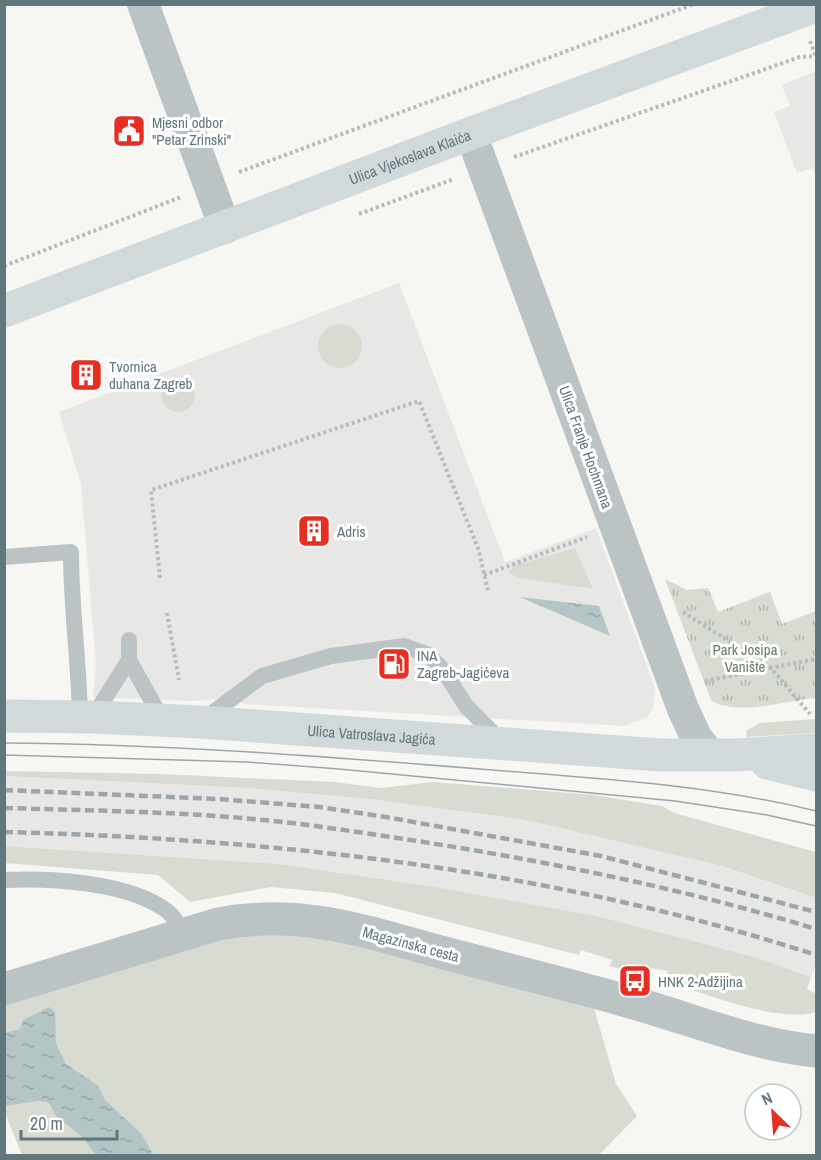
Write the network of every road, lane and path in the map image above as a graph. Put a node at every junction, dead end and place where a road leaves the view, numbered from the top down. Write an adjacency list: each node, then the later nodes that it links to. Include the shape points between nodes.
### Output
1 (143, 4): 9 (street)
2 (694, 4): 7 (path, via 267,164)
3 (813, 22): 4 (path); 5 (main road, Ulica Vjekoslava Klaića)
4 (816, 56): 6 (path, via 800,57)
5 (471, 134): 9 (main road, Ulica Vjekoslava Klaića); 32 (street, Ulica Franje Hochmana, via 683,709 696,737)
6 (512, 158)
7 (231, 172)
8 (186, 194): 10 (path)
9 (225, 228): 11 (main road, Ulica Vjekoslava Klaića)
10 (4, 266)
11 (4, 311)
12 (596, 534): 14 (path)
13 (4, 557): 27 (lane, via 71,552 71,589)
14 (484, 575): 15 (path, via 478,548 419,401 151,490); 16 (path)
15 (160, 578)
16 (488, 590)
17 (680, 610): 22 (path)
18 (167, 613): 23 (path)
19 (129, 640): 21 (lane)
20 (816, 659): 22 (path)
21 (129, 660): 27 (lane); 28 (lane)
22 (771, 668): 24 (path); 25 (path)
23 (178, 680)
24 (699, 682)
25 (810, 714)
26 (4, 716): 27 (main road, Ulica Vatroslava Jagića)
27 (87, 717): 28 (main road, Ulica Vatroslava Jagića)
28 (163, 721): 29 (main road, Ulica Vatroslava Jagića)
29 (200, 722): 30 (main road, Ulica Vatroslava Jagića); 30 (lane, via 262,676 331,656 404,646 429,655 466,706)
30 (502, 742): 32 (main road, Ulica Vatroslava Jagića, via 621,753)
31 (816, 750): 32 (main road)
32 (723, 755): 33 (main road)
33 (816, 776)
34 (4, 880): 35 (lane, via 44,879 148,899 169,912)
35 (183, 934): 36 (street, Magazinska cesta); 37 (street, Magazinska cesta, via 250,918 283,917 339,924 626,1000 770,1044)
36 (4, 989)
37 (816, 1051)

